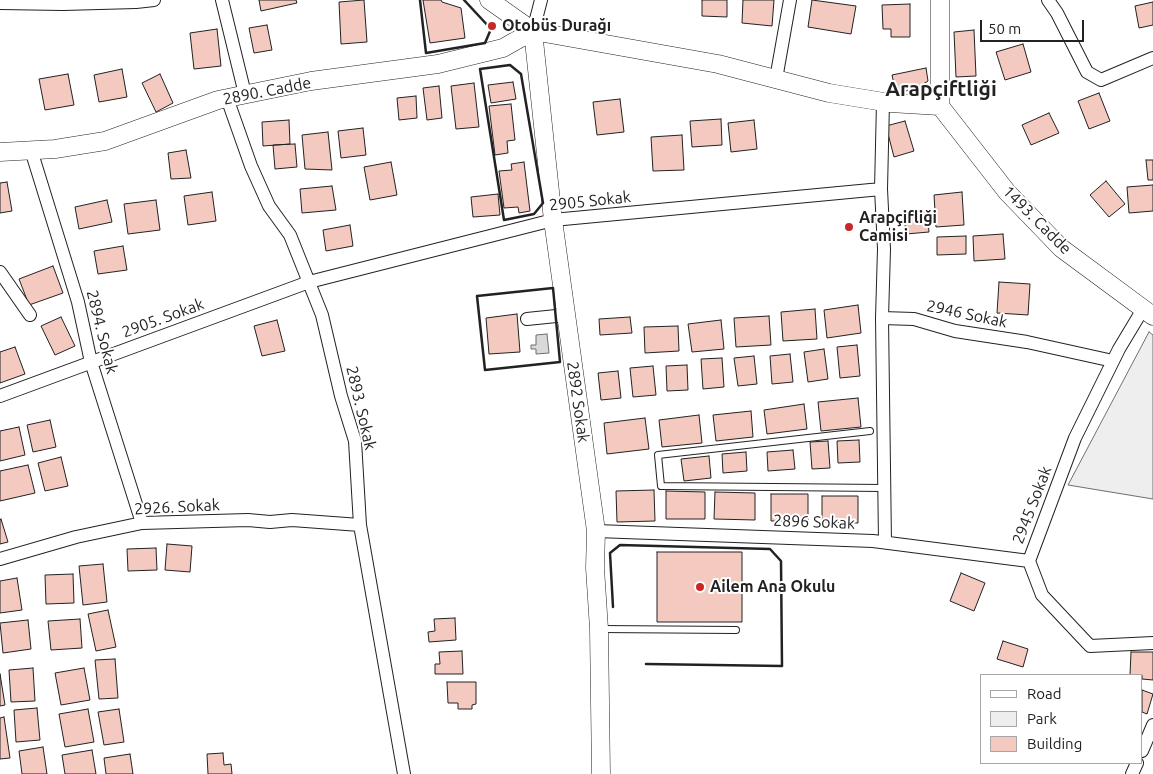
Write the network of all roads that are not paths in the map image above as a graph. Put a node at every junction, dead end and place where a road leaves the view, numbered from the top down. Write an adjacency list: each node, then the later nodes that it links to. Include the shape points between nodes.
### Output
1 (154, 0): 8 (street)
2 (222, 0): 12 (street)
3 (490, 0): 9 (street)
4 (541, 0): 9 (street)
5 (790, 0): 11 (street)
6 (940, 0): 15 (street)
7 (1048, 0): 10 (street, via 1087,72 1101,80)
8 (0, 3)
9 (533, 31): 11 (street, via 718,64); 12 (street, 2890. Cadde, via 503,48 438,64 311,81); 19 (street, 2892 Sokak)
10 (1153, 58)
11 (776, 79): 14 (street, via 829,93)
12 (245, 94): 13 (street, 2890. Cadde)
13 (227, 98): 16 (street, 2890. Cadde, via 105,141); 21 (street, 2893. Sokak, via 269,206 290,235)
14 (883, 102): 15 (street); 18 (street)
15 (940, 106): 22 (street, 1493. Cadde, via 1007,192 1061,248)
16 (31, 150): 17 (street, 2890. Cadde); 28 (street, 2894. Sokak, via 78,302)
17 (0, 152)
18 (881, 189): 19 (street, 2905 Sokak); 25 (street, via 884,249)
19 (553, 220): 21 (street, 2905 Sokak); 23 (street, 2892 Sokak)
20 (0, 272): 24 (street)
21 (309, 282): 28 (street, 2905. Sokak); 33 (street, 2893. Sokak, via 322,315 355,441)
22 (1148, 312): 27 (street, 2945 Sokak)
23 (566, 314): 26 (street); 34 (street, 2892 Sokak)
24 (30, 315)
25 (882, 318): 27 (street, 2946 Sokak, via 914,319 955,331 1027,342); 31 (street)
26 (527, 319)
27 (1113, 361): 37 (street, 2945 Sokak, via 1075,438)
28 (91, 362): 29 (street, 2905. Sokak); 32 (street, 2894. Sokak)
29 (0, 396)
30 (870, 431): 31 (lane, via 658,455 660,486)
31 (884, 488): 35 (street)
32 (142, 523): 33 (street, 2926. Sokak, via 292,520); 36 (street, 2926. Sokak)
33 (360, 525): 43 (street, 2893. Sokak)
34 (596, 531): 35 (street, 2896 Sokak); 38 (street, 2892 Sokak)
35 (885, 542): 37 (street, 2896 Sokak)
36 (0, 559)
37 (1028, 560): 40 (street, 2945 Sokak, via 1042,595 1090,646)
38 (599, 629): 39 (lane); 44 (street, 2892 Sokak)
39 (736, 630)
40 (1153, 642)
41 (1153, 724): 42 (street)
42 (1143, 749)
43 (404, 774)
44 (601, 774)

